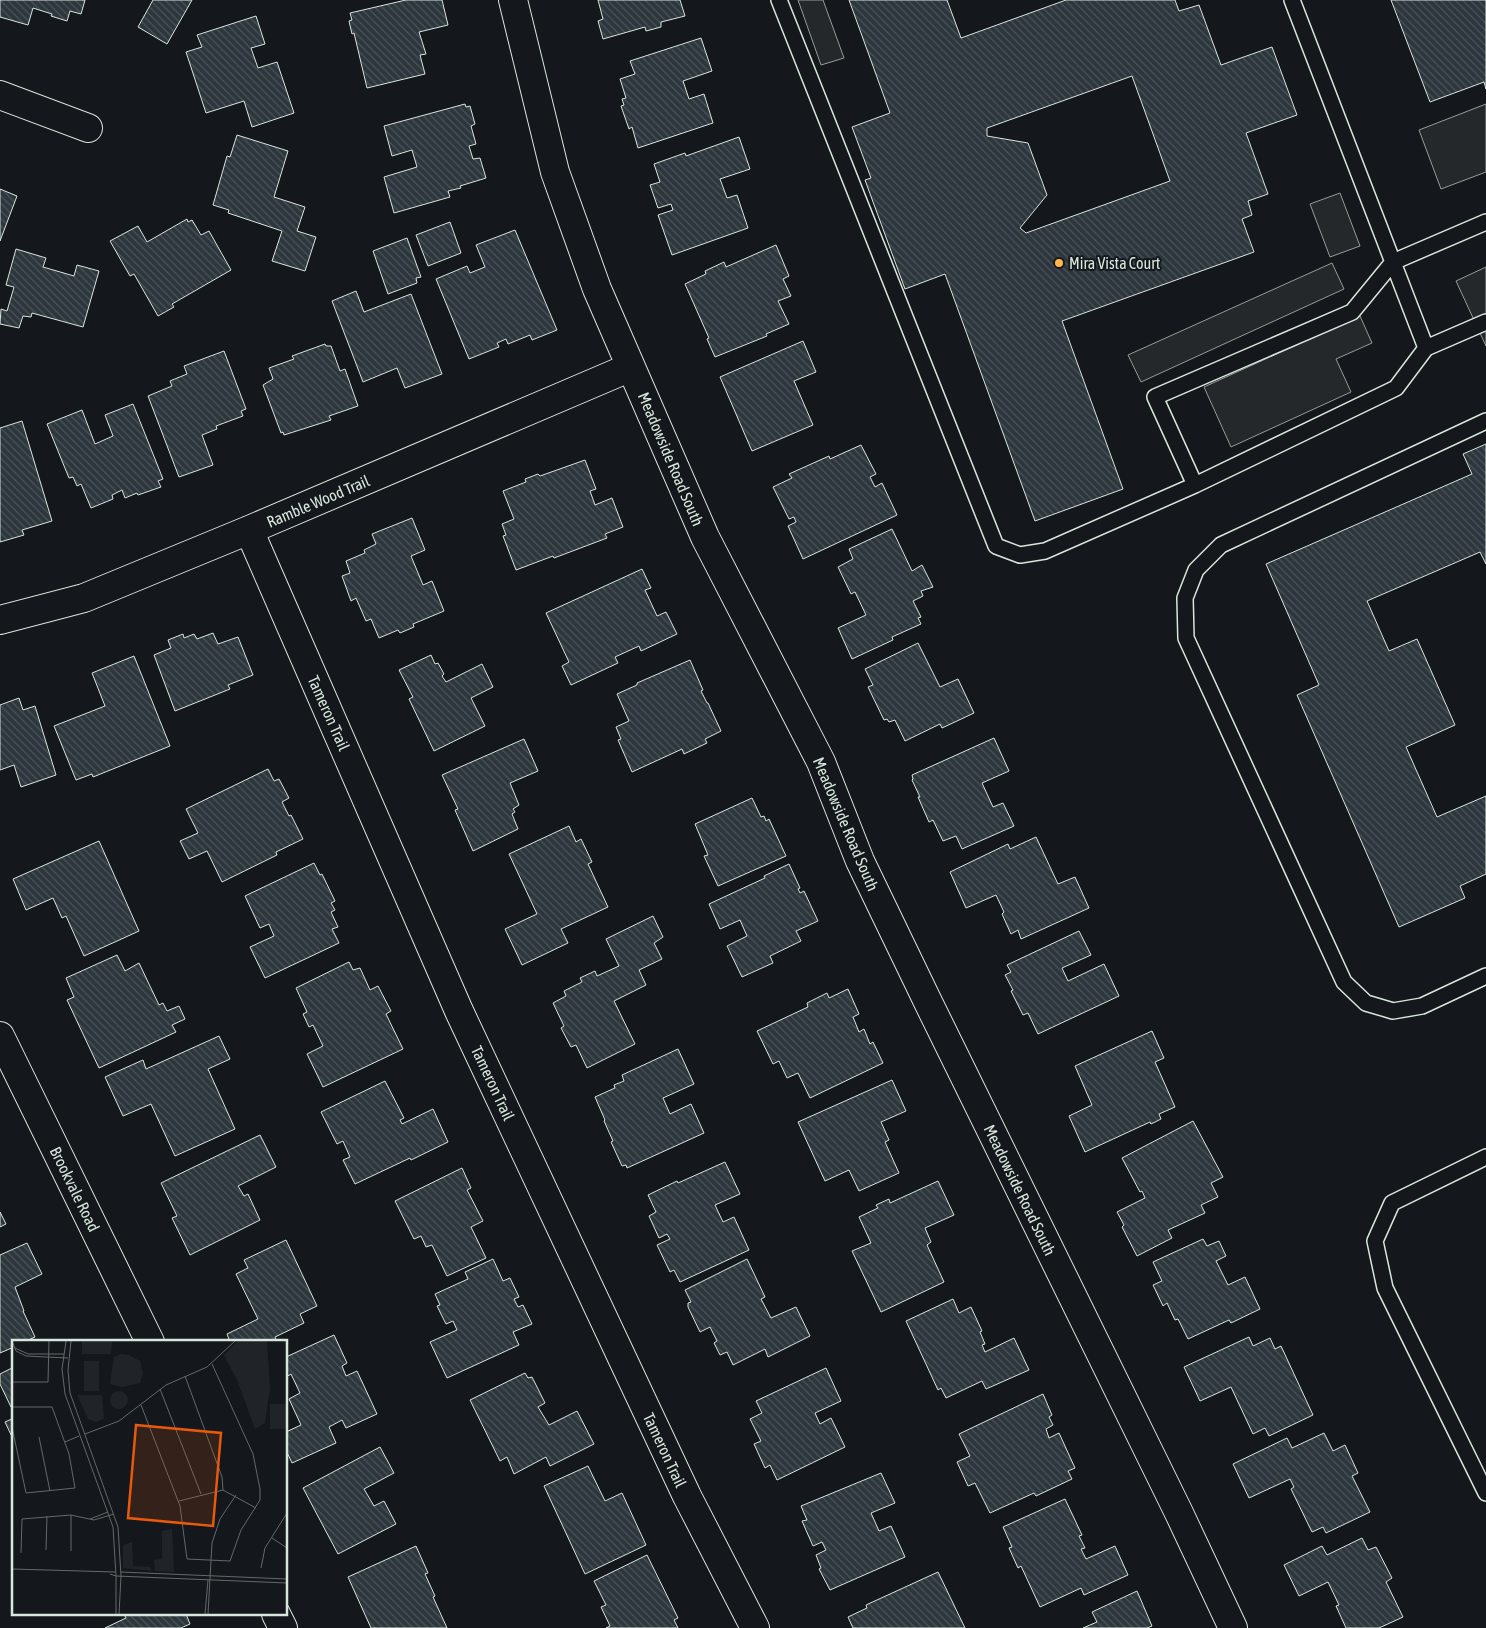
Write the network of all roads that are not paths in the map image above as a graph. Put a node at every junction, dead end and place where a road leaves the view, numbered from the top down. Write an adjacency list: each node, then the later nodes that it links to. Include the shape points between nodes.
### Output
1 (513, 0): 10 (street, Meadowside Road South, via 556,172 596,289)
2 (779, 0): 12 (lane, via 996,546 1020,555 1045,551)
3 (1292, 0): 7 (lane)
4 (0, 95): 5 (street)
5 (88, 128)
6 (1486, 222): 7 (lane)
7 (1393, 262): 9 (lane); 12 (lane, via 1352,312 1155,397)
8 (1486, 322): 9 (lane)
9 (1426, 348): 12 (lane, via 1396,388)
10 (631, 367): 13 (street, Ramble Wood Trail); 23 (street, Meadowside Road South, via 705,538 821,762 869,878)
11 (1486, 421): 15 (lane, via 1221,545 1196,570 1185,598 1186,638 1344,982 1366,1003 1393,1011 1422,1006)
12 (1195, 486)
13 (249, 530): 14 (street, Ramble Wood Trail, via 84,598); 22 (street, Tameron Trail, via 458,1011 687,1496)
14 (0, 620)
15 (1486, 976)
16 (0, 1036): 18 (street, Brookvale Road)
17 (1486, 1157): 19 (lane, via 1392,1204 1375,1242 1385,1288)
18 (149, 1340)
19 (1486, 1493)
20 (277, 1616): 21 (street)
21 (283, 1628)
22 (755, 1628)
23 (1233, 1628)

